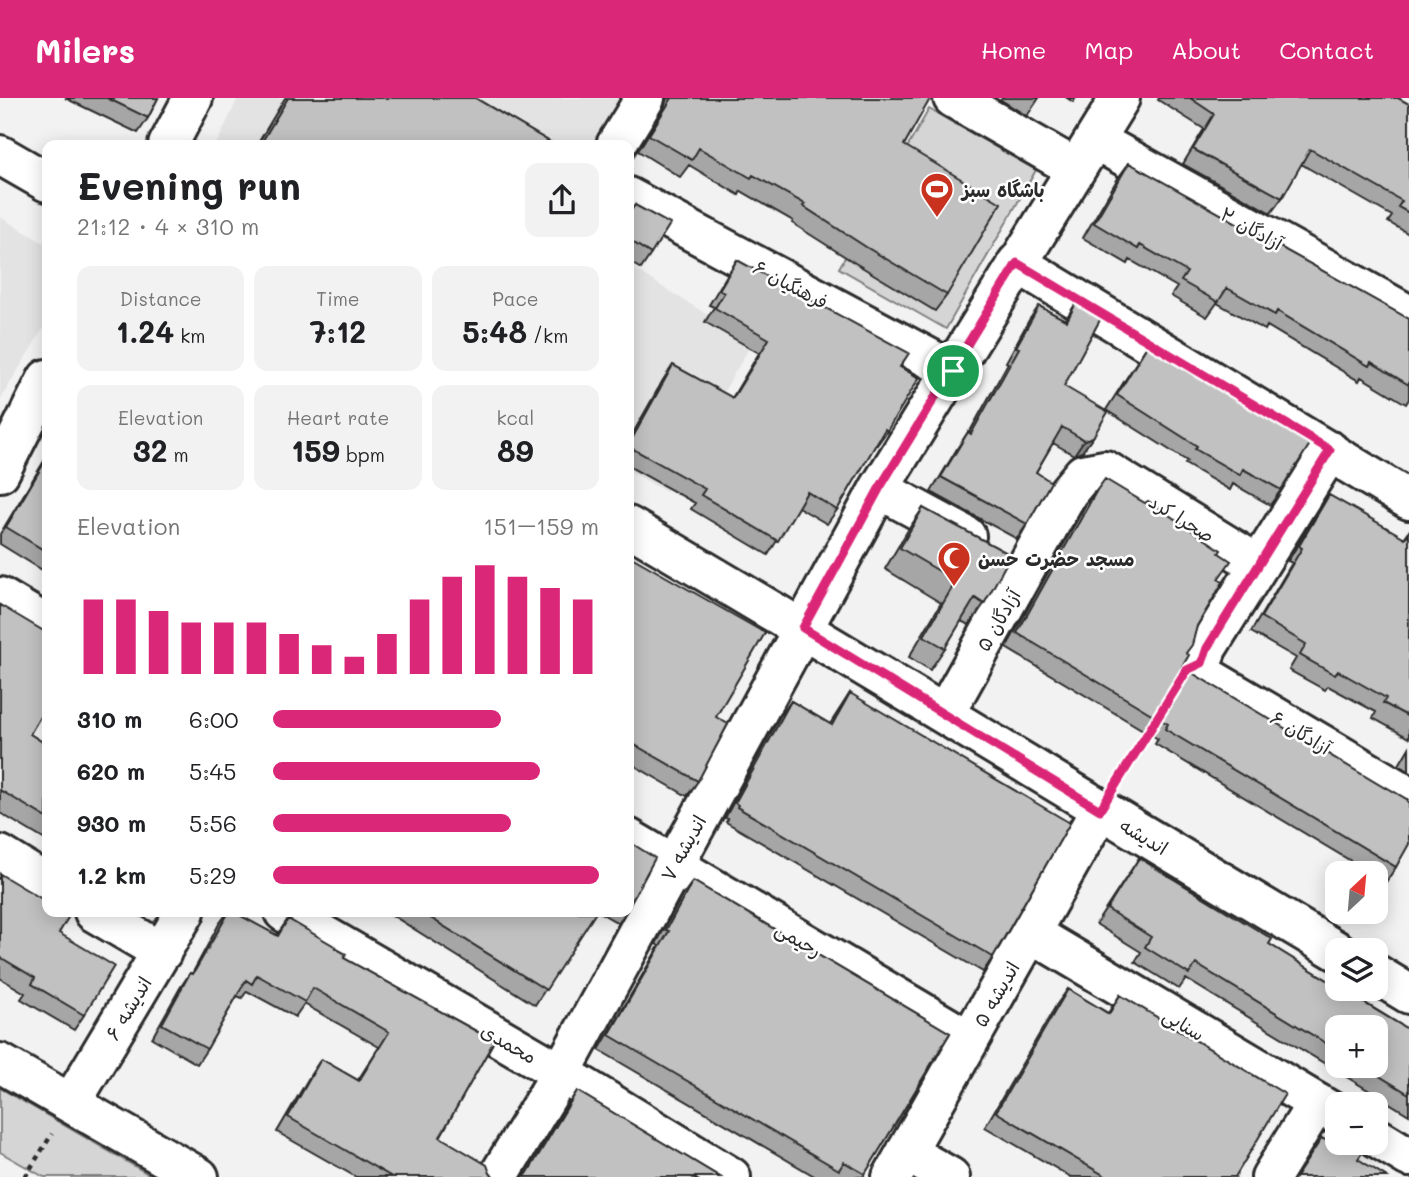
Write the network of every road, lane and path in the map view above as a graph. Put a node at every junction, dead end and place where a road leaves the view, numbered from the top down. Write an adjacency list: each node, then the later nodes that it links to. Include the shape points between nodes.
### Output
1 (193, 98): 5 (street)
2 (645, 98): 6 (street)
3 (953, 98): 7 (street, آزادگان ۲)
4 (1120, 98): 7 (street, اندیشه ۷)
5 (171, 140)
6 (619, 140)
7 (1085, 154): 11 (street, اندیشه ۷); 12 (street, آزادگان ۲)
8 (0, 155): 9 (street)
9 (42, 179)
10 (634, 200): 13 (street, فرهنگیان ۶)
11 (1017, 263): 13 (street, اندیشه ۷); 15 (street)
12 (1409, 315)
13 (953, 371): 18 (street, اندیشه ۷)
14 (42, 388): 16 (street)
15 (1330, 450): 19 (street); 21 (street)
16 (4, 453)
17 (1105, 470): 21 (street, صحرا کرد); 22 (street, آزادگان ۵, via 1083,474 1068,492)
18 (879, 489): 22 (street); 25 (street, اندیشه ۷)
19 (1409, 500)
20 (634, 529): 25 (street, اندیشه)
21 (1259, 565): 28 (street, آزادگان ۶, via 1207,648 1202,663 1206,676)
22 (1027, 569): 26 (street, آزادگان ۵)
23 (0, 597): 24 (street)
24 (42, 622)
25 (803, 628): 26 (street, اندیشه); 32 (street, اندیشه ۷)
26 (945, 713): 29 (street, اندیشه)
27 (1151, 728): 29 (path)
28 (1409, 796)
29 (1100, 810): 37 (street, اندیشه ۵); 38 (street, اندیشه)
30 (634, 842): 32 (street, رحیمی)
31 (0, 855): 33 (street)
32 (674, 865): 42 (street, رحیمی); 44 (street, اندیشه ۷)
33 (42, 881)
34 (102, 917): 39 (street)
35 (182, 917): 39 (street, اندیشه ۶)
36 (293, 917): 44 (street, محمدی)
37 (1031, 933): 42 (street, اندیشه ۵); 46 (street, سنایی)
38 (1325, 944)
39 (162, 952): 45 (street, اندیشه ۶)
40 (1388, 981): 41 (street)
41 (1409, 994)
42 (970, 1040): 50 (street, اندیشه ۵)
43 (0, 1063): 45 (street)
44 (561, 1073): 53 (street, اندیشه ۷); 54 (street, محمدی)
45 (71, 1104): 51 (path); 52 (street)
46 (1325, 1108)
47 (1325, 1111): 56 (street)
48 (1388, 1144): 49 (street)
49 (1409, 1157)
50 (899, 1164): 55 (street)
51 (25, 1177)
52 (199, 1177)
53 (498, 1177)
54 (731, 1177)
55 (950, 1177)
56 (1270, 1177)

